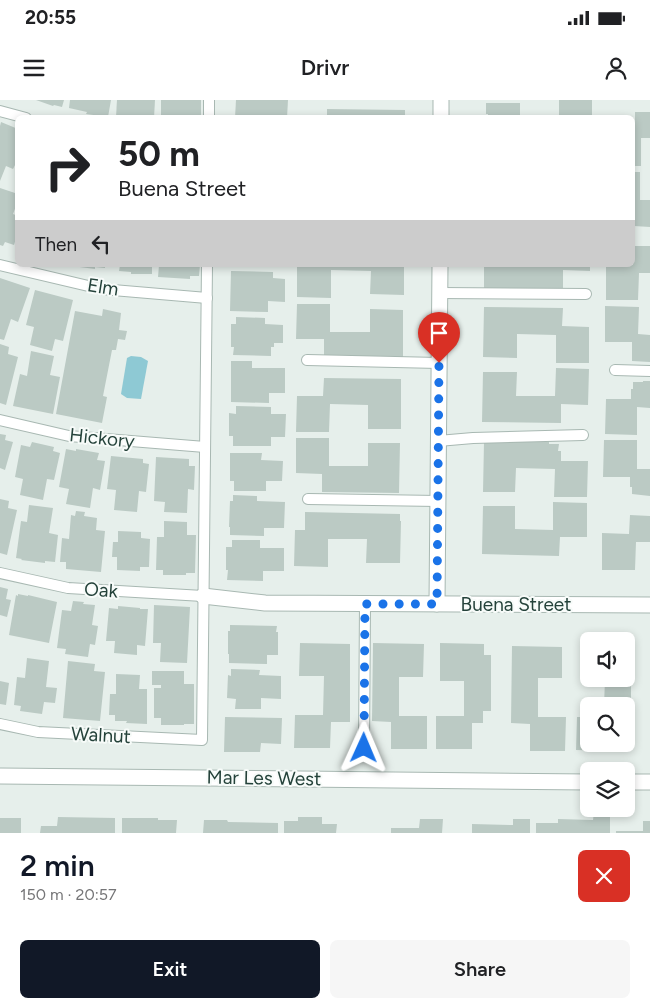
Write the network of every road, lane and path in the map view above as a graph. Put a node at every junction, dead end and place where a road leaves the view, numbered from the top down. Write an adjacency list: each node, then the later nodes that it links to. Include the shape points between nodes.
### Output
1 (209, 100): 5 (lane)
2 (441, 100): 6 (street)
3 (0, 111): 4 (lane)
4 (15, 115)
5 (209, 115)
6 (441, 115)
7 (0, 264): 12 (lane, Elm, via 102,289)
8 (207, 267): 12 (lane)
9 (440, 267): 10 (street)
10 (440, 293): 11 (lane); 14 (street)
11 (586, 294)
12 (207, 298): 20 (lane)
13 (307, 360): 14 (lane)
14 (439, 363): 19 (street)
15 (615, 370): 16 (lane)
16 (650, 371)
17 (0, 420): 20 (lane, Hickory, via 69,436)
18 (583, 436): 19 (lane)
19 (438, 441): 22 (street)
20 (205, 447): 24 (lane)
21 (308, 499): 22 (lane)
22 (438, 501): 26 (street)
23 (0, 573): 24 (lane, Oak, via 68,588)
24 (203, 596): 25 (street, Buena Street, via 265,603); 28 (lane, Walnut, via 202,740 38,732)
25 (365, 604): 26 (street, Buena Street); 29 (lane)
26 (437, 604): 27 (street, Buena Street)
27 (650, 605)
28 (0, 724)
29 (364, 748)
30 (0, 776): 31 (street, Mar Les West)
31 (580, 782)
32 (635, 782): 33 (street)
33 (650, 782)

